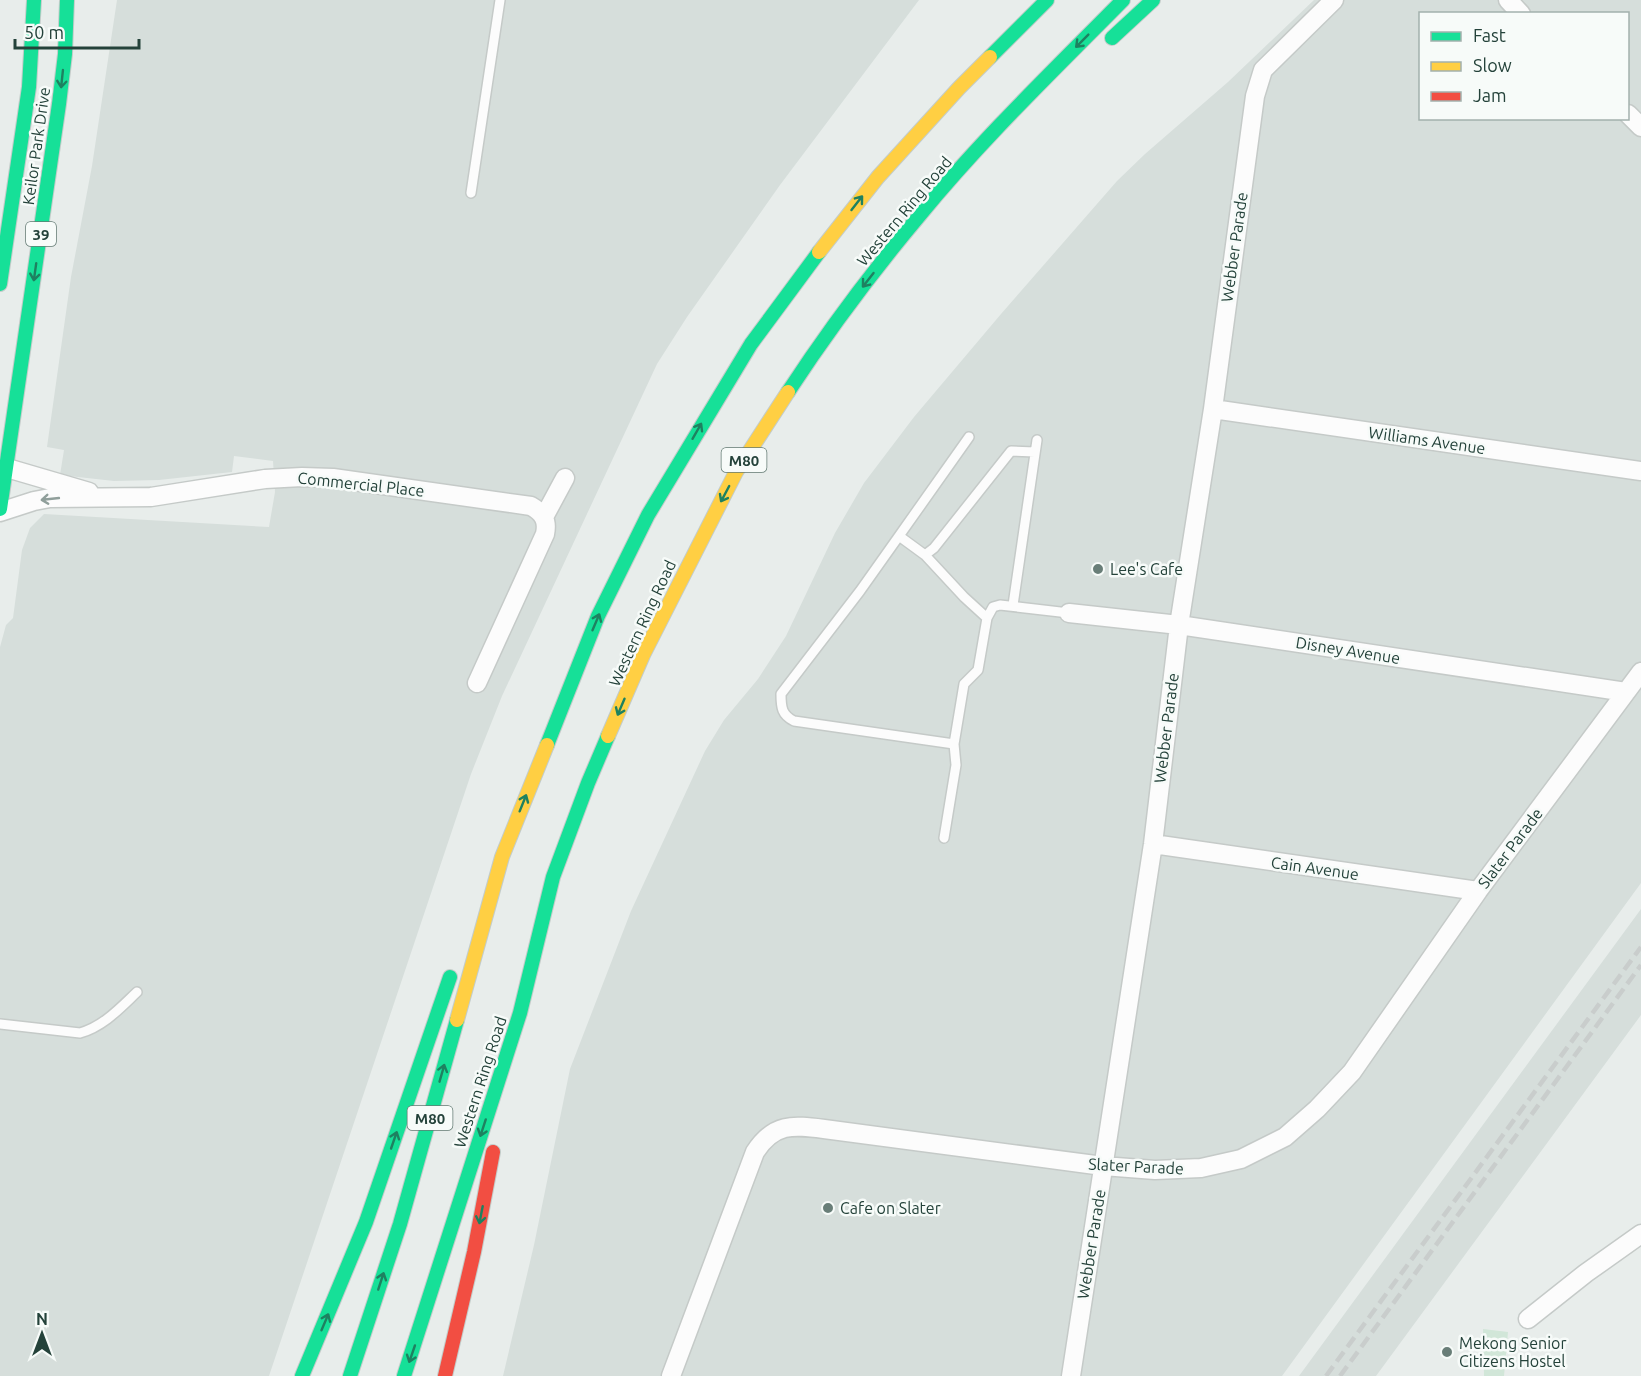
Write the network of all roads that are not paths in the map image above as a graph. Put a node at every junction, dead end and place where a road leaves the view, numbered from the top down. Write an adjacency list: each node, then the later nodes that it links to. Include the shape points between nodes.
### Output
1 (34, 0): 16 (main road, Keilor Park Drive / 39, via 29,87)
2 (67, 0): 21 (main road, Keilor Park Drive / 39, one-way to 21, via 59,104)
3 (500, 0): 14 (lane)
4 (1046, 0): 39 (main road, M80, one-way to 4, via 598,616 648,515 750,344 878,177)
5 (1123, 0): 15 (main road, Western Ring Road / M80, one-way to 15, via 1041,81)
6 (1154, 0): 10 (main road)
7 (1334, 0): 17 (street, Webber Parade, via 1275,57 1259,80)
8 (1508, 0): 9 (street)
9 (1519, 12)
10 (1101, 48)
11 (1032, 111): 15 (main road)
12 (1629, 115): 13 (street)
13 (1641, 127)
14 (471, 193)
15 (919, 215): 44 (main road, Western Ring Road / M80, one-way to 44, via 802,371 736,472 690,560 643,655 588,783 553,877)
16 (0, 284)
17 (1213, 409): 22 (street, Williams Avenue); 32 (street, Webber Parade)
18 (969, 437): 27 (lane)
19 (1037, 440): 20 (lane)
20 (1035, 452): 28 (lane, via 1011,451); 29 (lane)
21 (2, 469): 24 (street, Commercial Place); 25 (main road, Keilor Park Drive / 39)
22 (1641, 471)
23 (565, 478): 26 (street)
24 (102, 496): 25 (street, Commercial Place, one-way to 25, via 50,498); 26 (street, Commercial Place, via 151,497 274,478 333,478 518,503 531,506)
25 (0, 510)
26 (544, 517): 34 (street, via 542,543)
27 (899, 537): 28 (lane); 36 (lane, via 781,694 781,707 784,716 794,721)
28 (925, 555): 31 (lane)
29 (1013, 605): 30 (lane); 31 (lane, via 993,607)
30 (1069, 613): 32 (street, Disney Avenue)
31 (987, 618): 36 (lane, via 978,670 964,684)
32 (1179, 625): 35 (street, Disney Avenue); 38 (street, Webber Parade)
33 (1641, 672): 35 (street, Slater Parade)
34 (477, 683)
35 (1626, 692): 40 (street, Slater Parade)
36 (954, 744): 37 (lane, via 956,765)
37 (944, 838)
38 (1153, 844): 40 (street, Cain Avenue); 46 (street, Webber Parade)
39 (502, 857): 41 (main road); 50 (main road, M80, one-way to 39, via 403,1212)
40 (1478, 891): 46 (street, Slater Parade, via 1352,1072 1285,1137 1240,1159 1201,1168)
41 (465, 940)
42 (453, 969): 49 (main road, one-way to 42, via 366,1222)
43 (137, 992): 45 (lane, via 105,1022 80,1033)
44 (520, 1013): 51 (main road, Western Ring Road / M80, one-way to 51); 52 (main road, one-way to 52, via 474,1252)
45 (0, 1024)
46 (1103, 1166): 53 (street, Slater Parade, via 786,1126 762,1140 755,1152); 54 (street, Webber Parade)
47 (1641, 1234): 48 (street)
48 (1528, 1319)
49 (302, 1376)
50 (350, 1376)
51 (404, 1376)
52 (444, 1376)
53 (671, 1376)
54 (1071, 1376)

